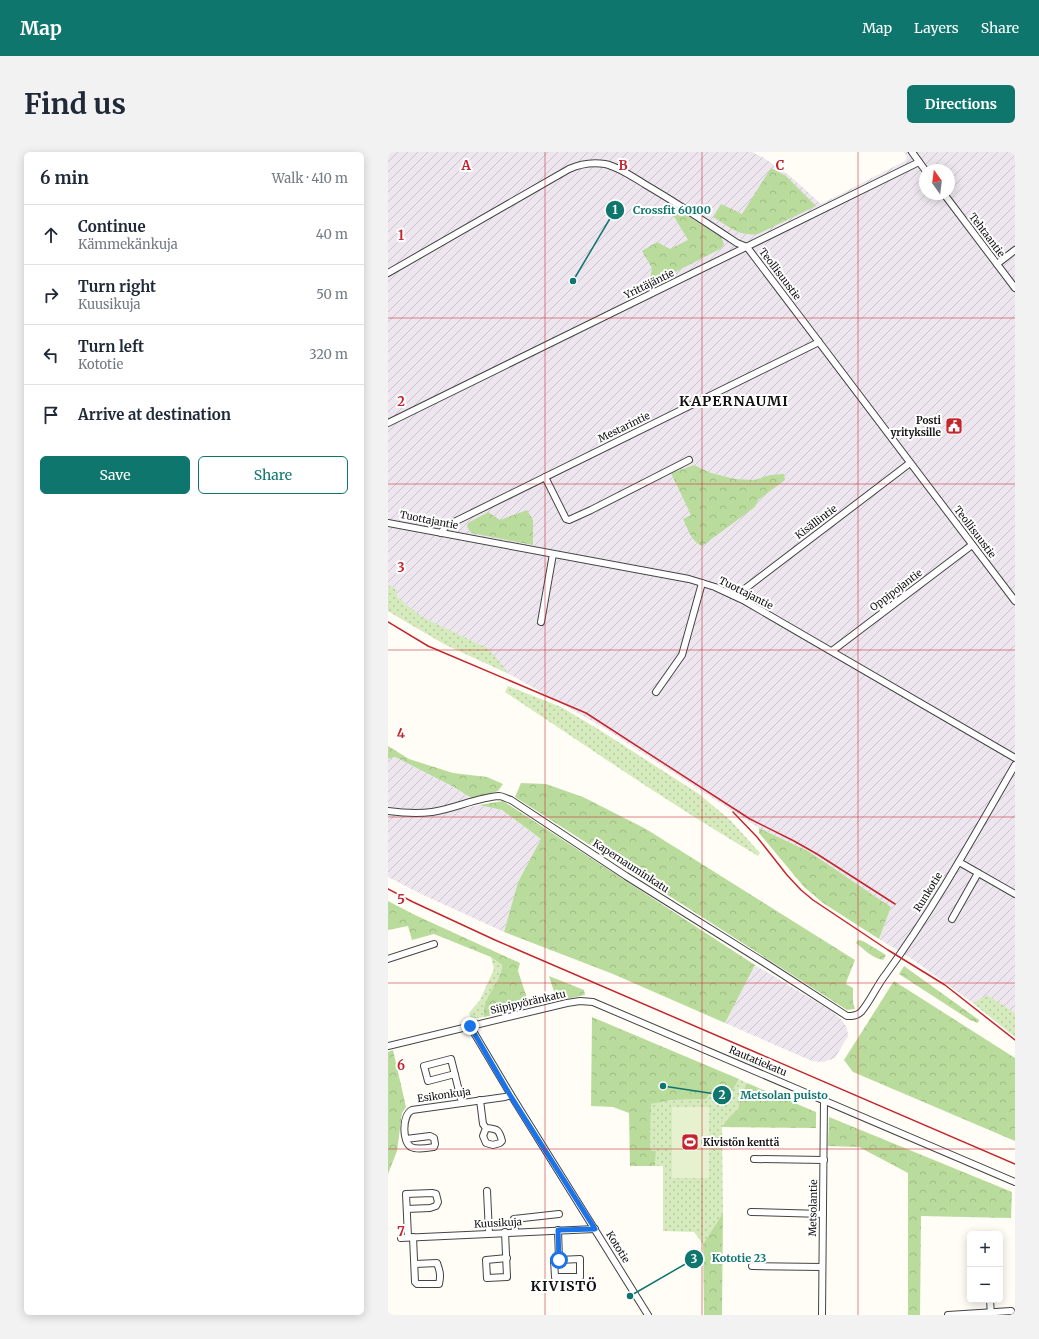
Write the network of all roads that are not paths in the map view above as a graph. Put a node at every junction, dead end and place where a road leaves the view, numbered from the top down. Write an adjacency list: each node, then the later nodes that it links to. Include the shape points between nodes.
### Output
1 (912, 152): 2 (street)
2 (919, 162): 4 (street, Yrittäjäntie)
3 (949, 200): 6 (street, Tehtaantie)
4 (747, 247): 7 (street, Teollisuustie, via 619,169 593,163 580,164 569,169); 9 (street, Teollisuustie); 10 (street, Yrittäjäntie)
5 (1015, 250): 6 (street)
6 (997, 264): 8 (street, Tehtaantie)
7 (388, 273)
8 (1015, 288)
9 (819, 342): 12 (street, Teollisuustie); 13 (street, Mestarintie)
10 (388, 423)
11 (689, 460): 13 (street, via 569,520 566,519)
12 (910, 463): 16 (street, Teollisuustie); 19 (street, Kisällintie, via 746,588)
13 (545, 477): 15 (street, Mestarintie, via 446,526)
14 (388, 523): 15 (street, Tuottajantie)
15 (441, 533): 17 (street, Tuottajantie)
16 (972, 545): 20 (street, Teollisuustie); 22 (street, Oppipojantie)
17 (553, 554): 18 (street, Tuottajantie); 21 (street)
18 (702, 583): 19 (street, Tuottajantie); 23 (street, via 682,655)
19 (733, 595): 22 (street, Tuottajantie)
20 (1015, 602)
21 (541, 622)
22 (832, 651): 24 (street, Tuottajantie)
23 (656, 692)
24 (1015, 758)
25 (1015, 765): 27 (street, Runkotie)
26 (388, 811): 34 (street, Kapernauminkatu, via 431,812 500,796 511,800)
27 (959, 862): 28 (street); 34 (street, Runkotie, via 861,1012)
28 (978, 873): 29 (street); 30 (street)
29 (1015, 894)
30 (952, 919)
31 (434, 944): 32 (street)
32 (388, 959)
33 (580, 1000): 35 (street, Siipipyöränkatu); 40 (street, Rautatiekatu, via 593,1002)
34 (847, 1016)
35 (470, 1026): 36 (street, Siipipyöränkatu); 38 (street, Kototie)
36 (388, 1046)
37 (455, 1074): 37 (street, via 451,1059 424,1066 428,1081); 41 (street)
38 (510, 1095): 39 (street, Esikonkuja); 52 (street, Kototie)
39 (480, 1100): 41 (street, Esikonkuja); 42 (street, via 483,1124)
40 (824, 1100): 45 (street, Metsolantie); 46 (street, Rautatiekatu)
41 (462, 1103): 43 (street, Esikonkuja, via 409,1111 405,1120)
42 (486, 1128)
43 (406, 1139)
44 (754, 1159): 45 (street)
45 (824, 1160): 51 (street, Metsolantie)
46 (1015, 1182)
47 (487, 1191): 56 (street)
48 (407, 1209): 48 (street, via 406,1194 436,1194 436,1206); 57 (street)
49 (750, 1212): 51 (street)
50 (560, 1214): 55 (street, via 514,1219)
51 (823, 1214): 62 (street, Metsolantie)
52 (595, 1229): 53 (street, Kuusikuja); 66 (street, Kototie)
53 (558, 1230): 55 (street, Kuusikuja); 59 (street)
54 (505, 1232): 55 (street, Kuusikuja); 56 (street, Kuusikuja); 58 (street)
55 (515, 1232)
56 (489, 1233): 57 (street, Kuusikuja)
57 (408, 1237): 60 (street)
58 (506, 1258): 58 (street, via 508,1277 487,1278 486,1260)
59 (559, 1260): 59 (street, via 580,1259 580,1277 555,1277 554,1260)
60 (415, 1264): 60 (street, via 417,1284 439,1284 440,1269 437,1264)
61 (752, 1266): 62 (street)
62 (822, 1267): 67 (street, Metsolantie)
63 (990, 1303): 65 (street)
64 (1012, 1311): 65 (street)
65 (990, 1314): 68 (street)
66 (648, 1315)
67 (822, 1315)
68 (948, 1315)

